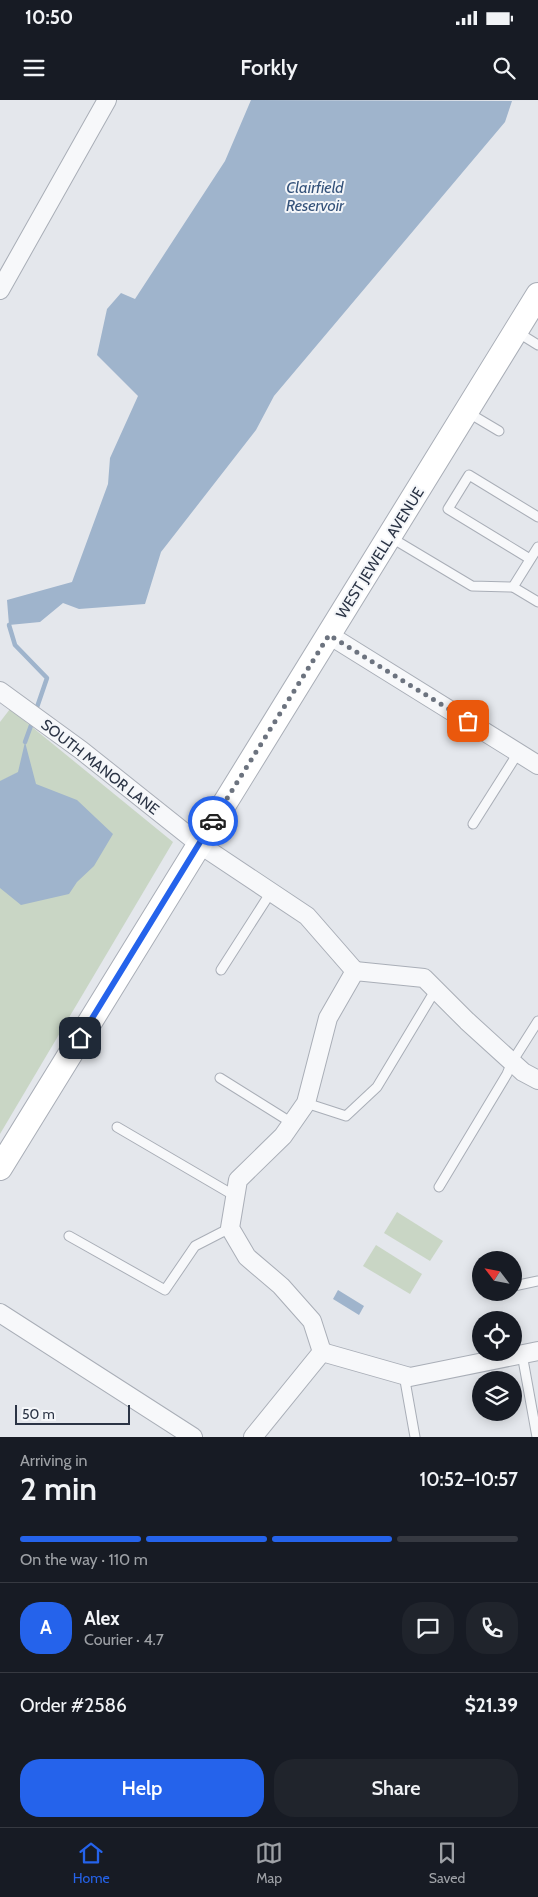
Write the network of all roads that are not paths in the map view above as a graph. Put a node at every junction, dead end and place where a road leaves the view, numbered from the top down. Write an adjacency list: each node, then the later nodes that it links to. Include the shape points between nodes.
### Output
1 (107, 100): 2 (street)
2 (0, 290)
3 (538, 295): 4 (main road, WEST JEWELL AVENUE)
4 (516, 331): 5 (lane); 6 (main road, WEST JEWELL AVENUE)
5 (538, 345)
6 (467, 412): 7 (lane); 9 (main road, WEST JEWELL AVENUE)
7 (499, 431)
8 (538, 517): 11 (lane, via 469,475 448,509)
9 (390, 536): 12 (lane, via 472,586); 14 (main road, WEST JEWELL AVENUE)
10 (537, 550): 11 (lane)
11 (530, 559): 12 (lane)
12 (513, 587): 13 (lane)
13 (538, 602)
14 (329, 635): 16 (street); 19 (main road, WEST JEWELL AVENUE)
15 (7, 696): 19 (street, SOUTH MANOR LANE)
16 (518, 753): 17 (street); 18 (lane)
17 (538, 765)
18 (474, 824)
19 (199, 844): 20 (street, SOUTH MANOR LANE); 30 (main road, WEST JEWELL AVENUE)
20 (272, 892): 21 (lane); 22 (street, SOUTH MANOR LANE, via 307,916)
21 (221, 970)
22 (355, 971): 23 (street, via 424,978); 27 (street, via 328,1018)
23 (436, 990): 25 (street); 27 (lane, via 377,1088 346,1116)
24 (538, 1021): 25 (lane)
25 (524, 1071): 31 (lane, via 508,1074)
26 (220, 1078): 28 (lane)
27 (306, 1103): 28 (street)
28 (292, 1123): 32 (street, via 238,1180)
29 (117, 1126): 32 (lane)
30 (0, 1168)
31 (439, 1188)
32 (235, 1196): 33 (street)
33 (230, 1228): 34 (lane, via 195,1246 165,1290); 38 (street, via 247,1257 281,1286 312,1321)
34 (69, 1236)
35 (538, 1281): 36 (lane)
36 (522, 1284)
37 (0, 1313): 41 (street)
38 (322, 1352): 40 (street); 42 (street)
39 (530, 1352): 40 (street, via 410,1377); 44 (lane)
40 (404, 1375): 43 (lane)
41 (193, 1437)
42 (253, 1437)
43 (415, 1437)
44 (537, 1437)

